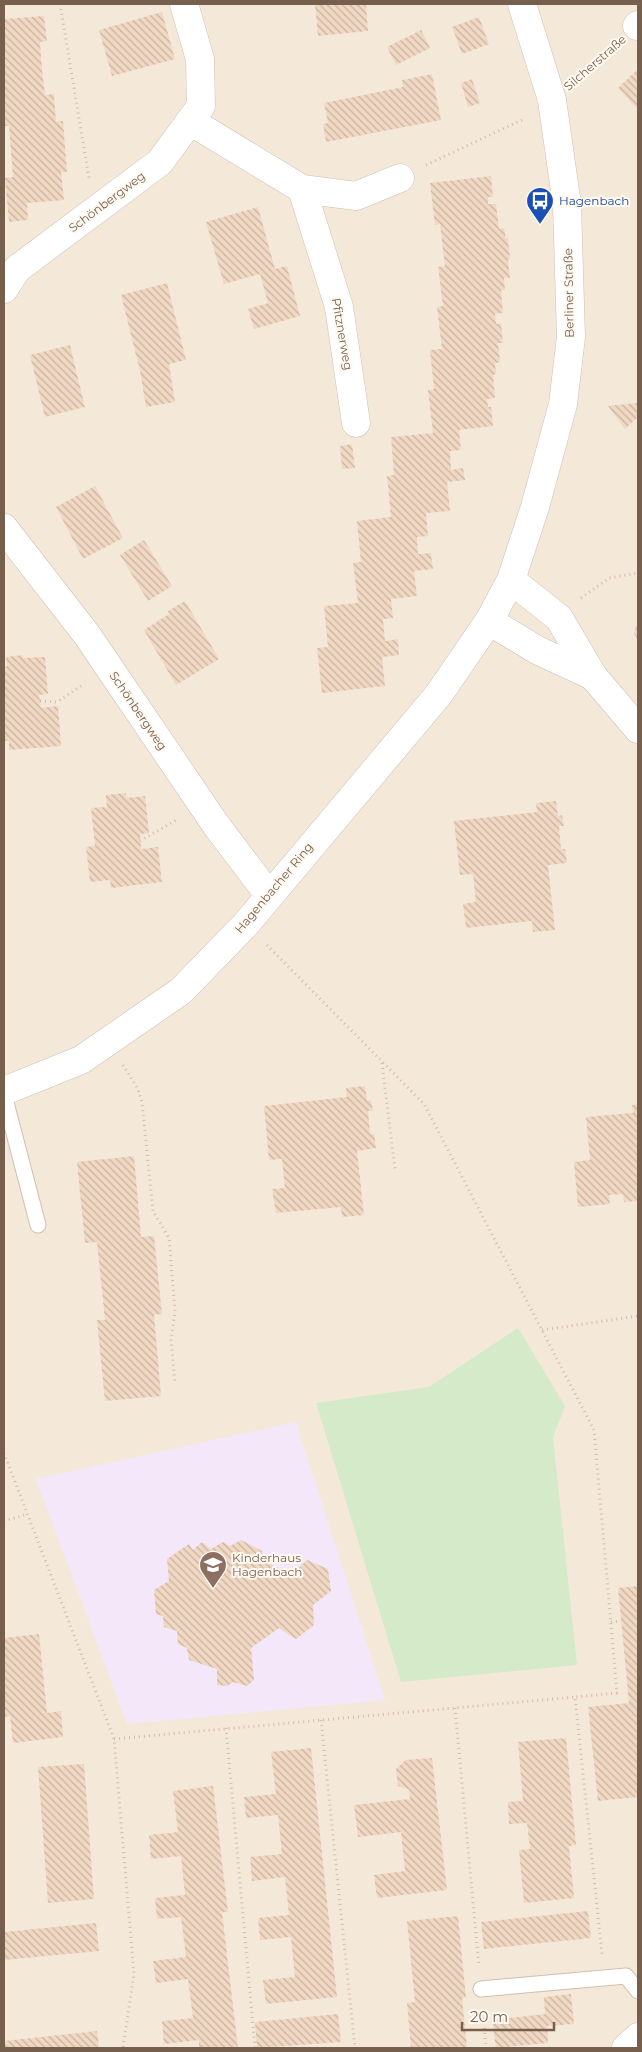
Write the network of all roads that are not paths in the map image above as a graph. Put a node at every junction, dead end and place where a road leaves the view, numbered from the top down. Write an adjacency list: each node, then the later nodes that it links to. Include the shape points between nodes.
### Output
1 (184, 4): 3 (street, via 200,59)
2 (522, 4): 9 (street, Berliner Straße, via 552,100 567,205 571,337 563,404 535,508)
3 (195, 113): 5 (street); 6 (street, Schönbergweg, via 160,162 16,269)
4 (400, 178): 5 (street, via 356,196)
5 (302, 189): 7 (street, Pfitznerweg, via 339,307)
6 (4, 289)
7 (356, 423)
8 (4, 528): 13 (street, Schönbergweg, via 87,635)
9 (511, 580): 10 (street, Hagenbacher Ring); 11 (street, via 559,618)
10 (489, 621): 11 (street, via 537,650); 13 (street, Hagenbacher Ring, via 439,694)
11 (594, 676): 12 (street)
12 (638, 729)
13 (268, 895): 14 (street, Hagenbacher Ring, via 246,924 181,992 82,1060)
14 (4, 1093): 15 (lane)
15 (38, 1226)
16 (481, 1990): 17 (lane, via 626,1976)
17 (638, 1991)
18 (638, 2037): 19 (street)
19 (626, 2048)

